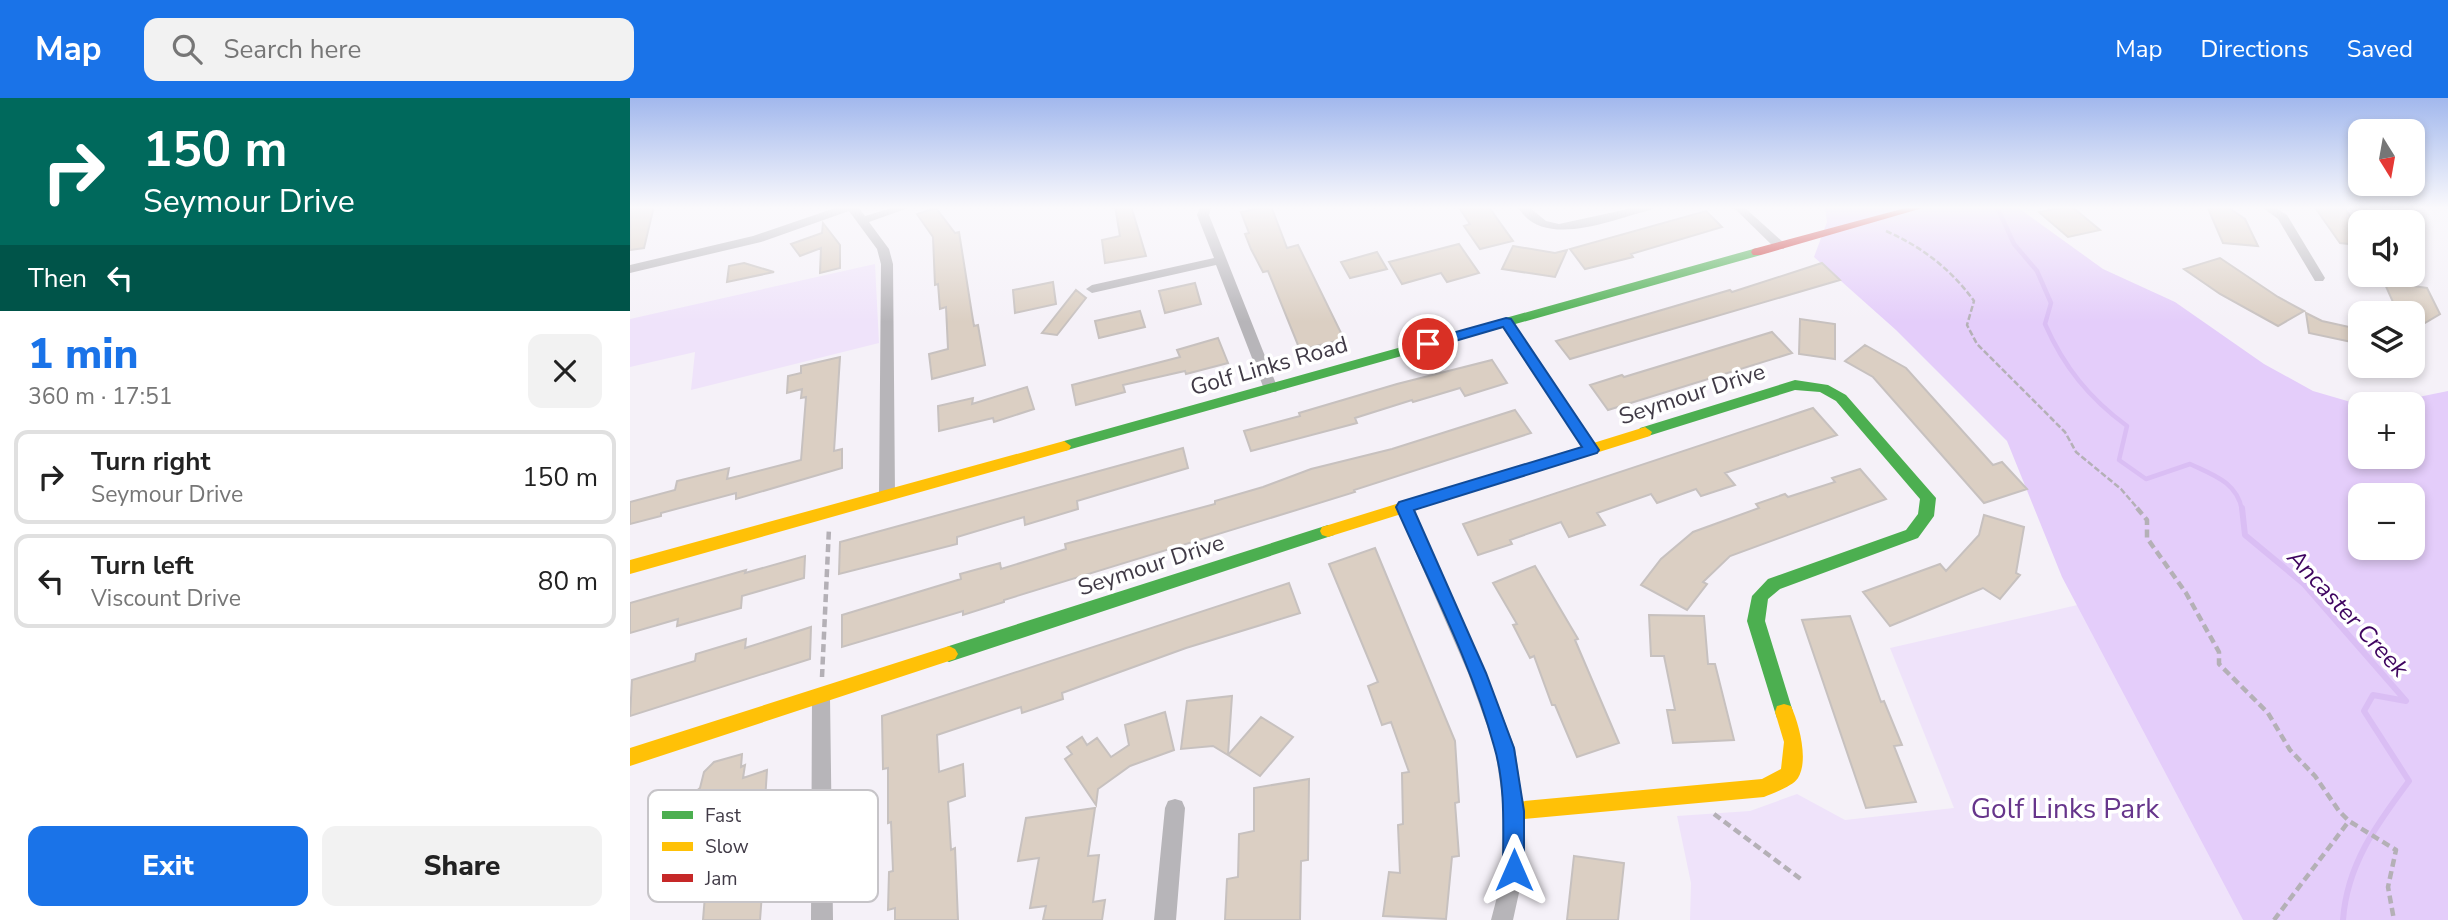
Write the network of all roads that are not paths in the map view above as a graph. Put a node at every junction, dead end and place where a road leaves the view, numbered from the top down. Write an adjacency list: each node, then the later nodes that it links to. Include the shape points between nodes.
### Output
1 (730, 245): 7 (street)
2 (881, 245): 13 (street, via 887,264)
3 (1216, 245): 6 (street)
4 (2300, 245): 8 (street)
5 (1780, 246): 10 (street, Golf Links Road)
6 (1222, 260): 9 (street); 11 (street)
7 (630, 269)
8 (2319, 278)
9 (1092, 289)
10 (1506, 322): 11 (street, Golf Links Road); 12 (street)
11 (1271, 389): 13 (street, Golf Links Road)
12 (1592, 450): 14 (street, Seymour Drive); 20 (street, Seymour Drive, via 1795,385 1823,388 1841,398 1928,498 1926,516 1912,534 1774,584 1760,596 1756,621 1793,742 1790,775 1764,788)
13 (887, 495): 15 (street, Golf Links Road)
14 (1404, 507): 16 (street, Seymour Drive); 20 (street, via 1505,748)
15 (630, 567)
16 (821, 697): 17 (street, Seymour Drive); 18 (street)
17 (630, 757)
18 (821, 790)
19 (1174, 808): 23 (street)
20 (1514, 811): 24 (street, via 1514,870)
21 (822, 902): 22 (street)
22 (822, 920)
23 (1164, 920)
24 (1502, 920)

